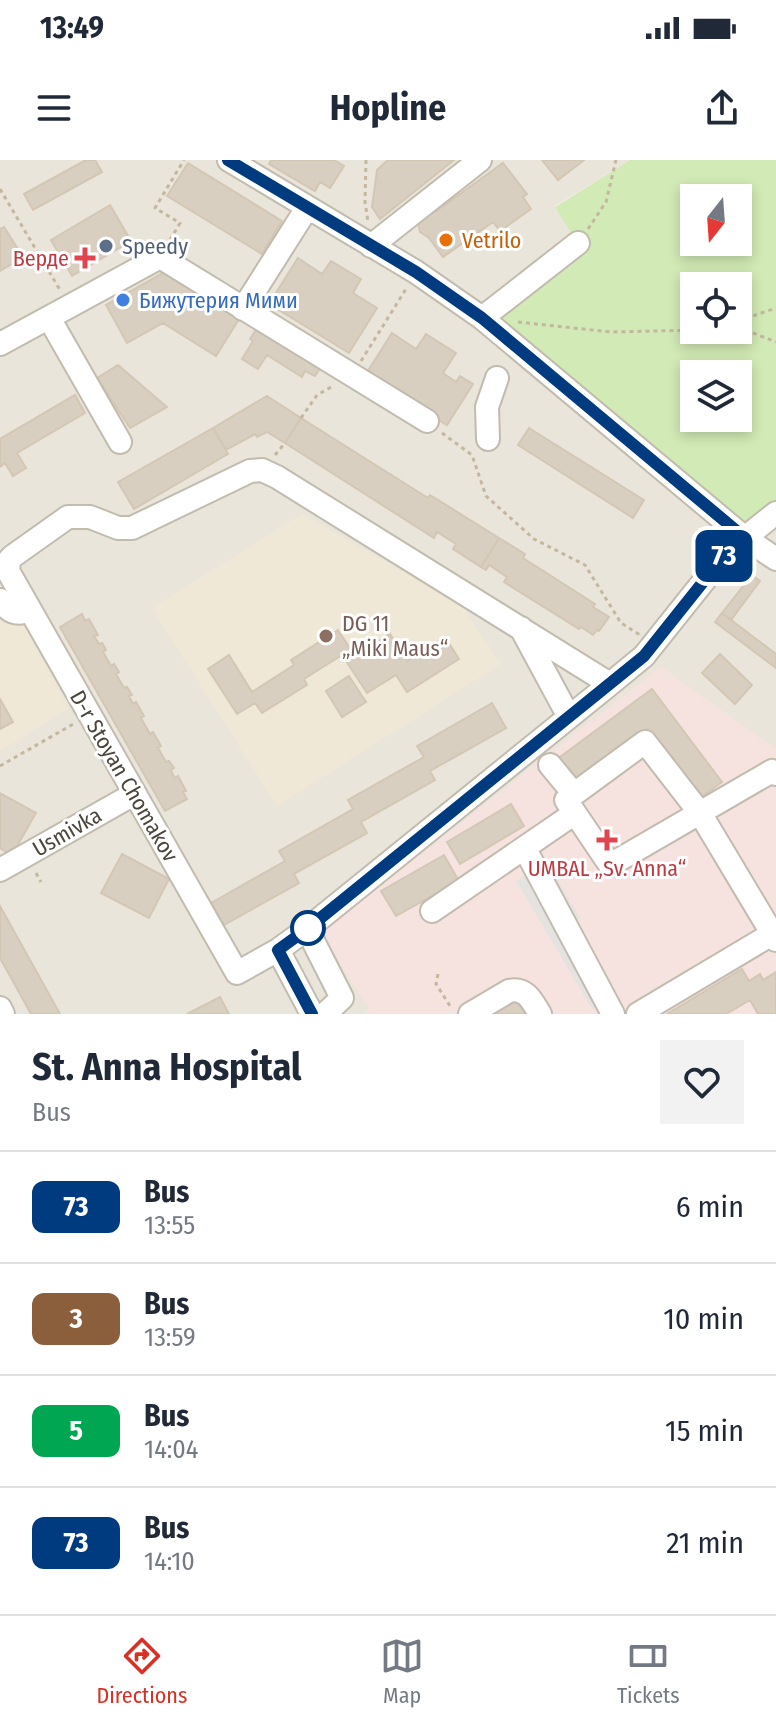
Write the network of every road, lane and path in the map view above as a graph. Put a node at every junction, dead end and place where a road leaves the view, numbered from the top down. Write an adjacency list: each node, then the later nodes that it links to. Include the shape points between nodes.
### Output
1 (184, 160): 9 (path, via 155,208 180,223)
2 (229, 160): 7 (street)
3 (366, 160): 10 (path)
4 (480, 160): 10 (street)
5 (616, 160): 8 (path, via 606,202)
6 (0, 189): 12 (path)
7 (307, 208): 10 (street); 14 (street)
8 (578, 243): 17 (street)
9 (167, 244)
10 (371, 246): 11 (street)
11 (416, 272): 17 (street); 22 (path)
12 (70, 307): 14 (street, via 160,257); 16 (street)
13 (776, 308): 15 (path)
14 (243, 309): 22 (street)
15 (752, 316)
16 (49, 318): 21 (street); 27 (street)
17 (482, 318): 18 (path, via 611,332); 29 (street)
18 (680, 330)
19 (752, 333): 20 (path)
20 (776, 342)
21 (0, 344)
22 (352, 376): 24 (path, via 317,395); 25 (street)
23 (497, 378): 26 (street, via 487,407)
24 (301, 418)
25 (427, 421): 33 (path, via 472,455 486,496 534,539 585,565)
26 (488, 439)
27 (120, 442)
28 (776, 513): 29 (street)
29 (745, 538): 30 (street); 35 (street, via 727,552 644,656)
30 (776, 559)
31 (0, 600): 32 (street, via 14,613)
32 (30, 610): 34 (street, D-r Stoyan Chomakov, via 8,571 9,560 68,517 132,528 262,470); 36 (street, D-r Stoyan Chomakov)
33 (621, 623)
34 (520, 627): 35 (street); 37 (street)
35 (610, 684): 37 (street)
36 (89, 715): 39 (path); 41 (street, D-r Stoyan Chomakov)
37 (569, 717): 47 (street)
38 (550, 765): 42 (street)
39 (0, 766)
40 (776, 774): 43 (street, via 772,771)
41 (134, 794): 45 (street, Usmivka); 49 (street, D-r Stoyan Chomakov, via 237,973)
42 (574, 804): 43 (street, via 610,865); 43 (street, via 645,742); 44 (street)
43 (700, 813): 48 (street)
44 (525, 849): 46 (street); 58 (street)
45 (0, 870)
46 (432, 911)
47 (307, 929): 49 (street); 54 (street, via 342,998)
48 (774, 937): 59 (street)
49 (278, 950): 53 (street)
50 (438, 974): 55 (path, via 436,984)
51 (0, 1008): 52 (street)
52 (3, 1014)
53 (312, 1014)
54 (325, 1014)
55 (455, 1014)
56 (470, 1014): 57 (street, via 515,990 527,995)
57 (540, 1014)
58 (613, 1014)
59 (638, 1014)

